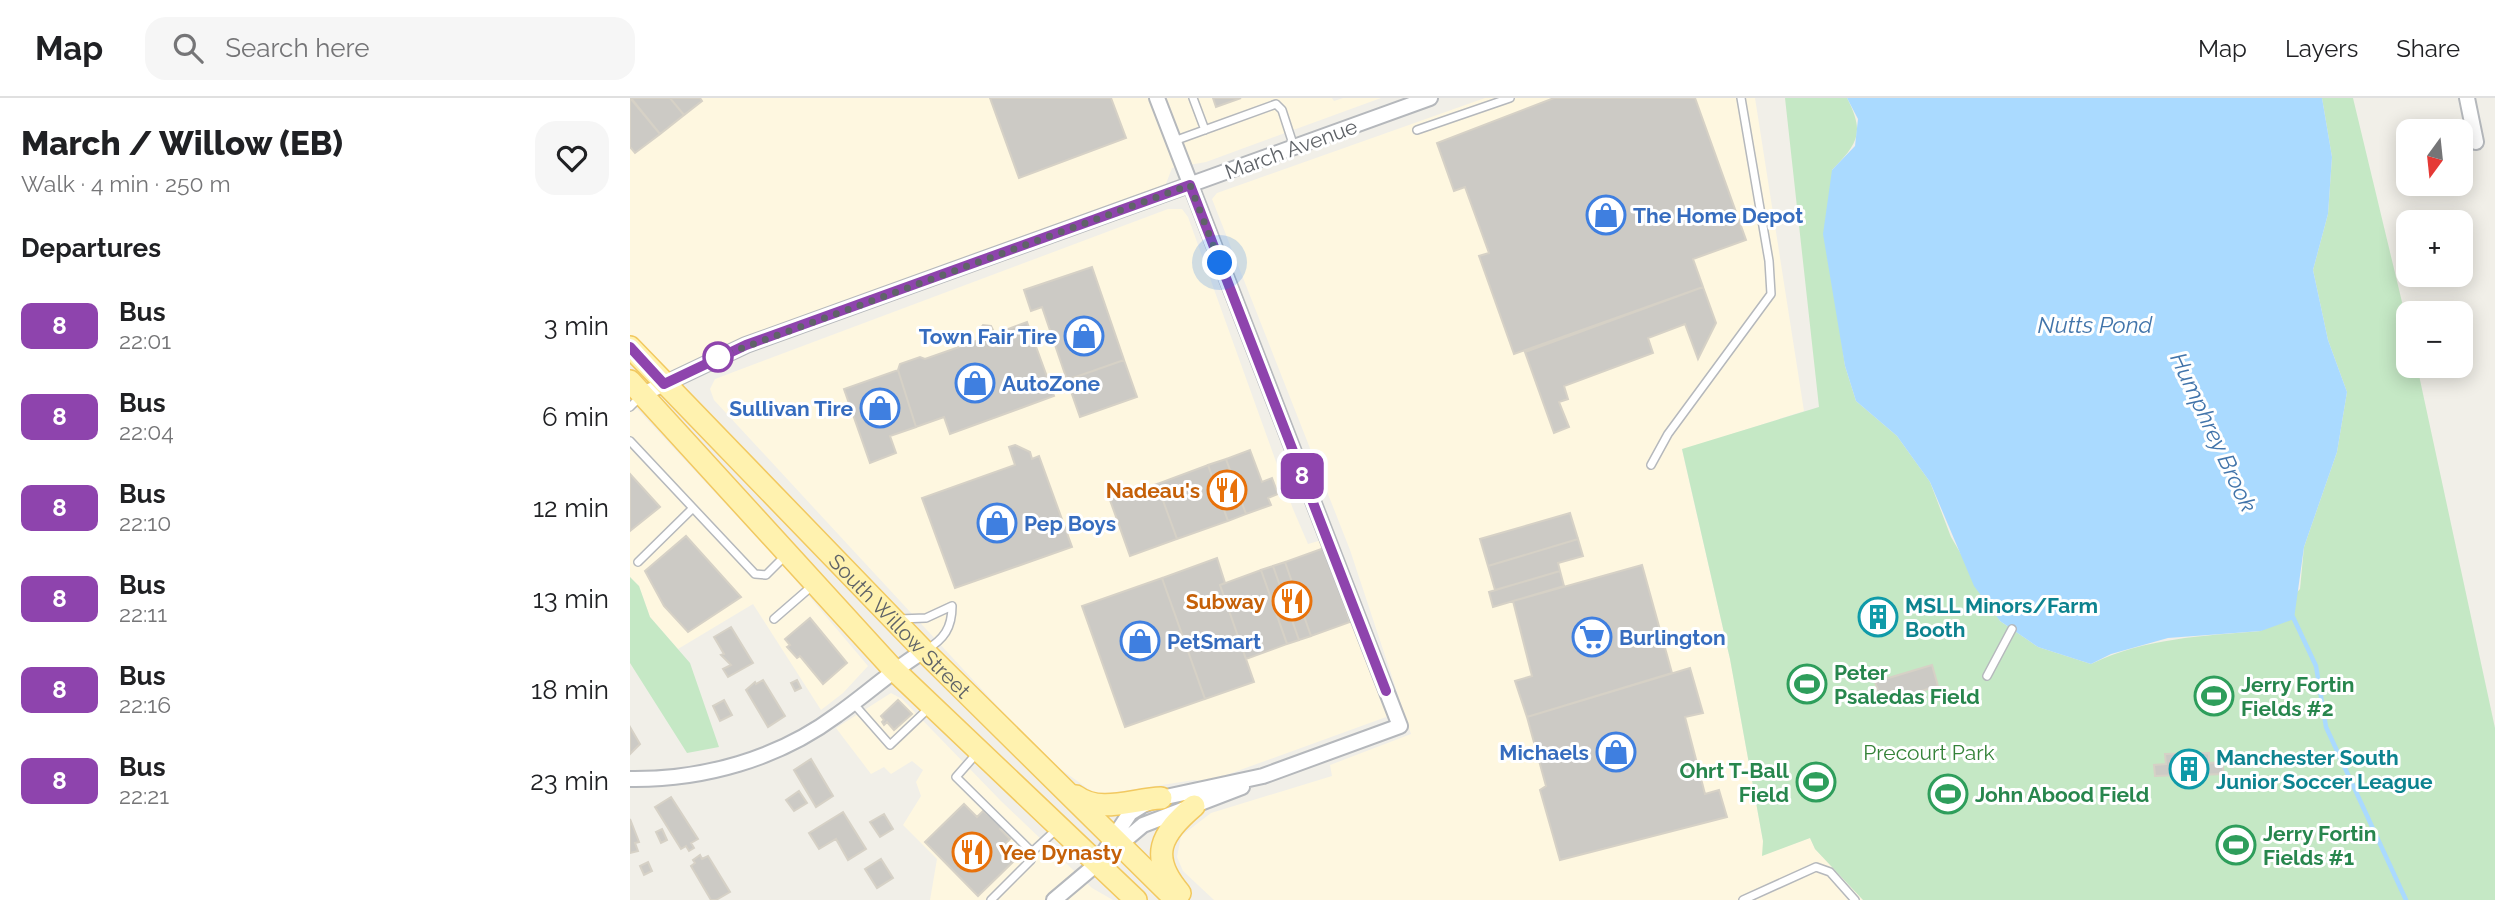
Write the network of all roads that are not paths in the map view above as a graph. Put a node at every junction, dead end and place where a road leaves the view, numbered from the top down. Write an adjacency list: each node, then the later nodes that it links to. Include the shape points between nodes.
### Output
1 (1157, 98): 10 (street)
2 (1193, 98): 8 (lane)
3 (1430, 98): 12 (street, March Avenue)
4 (1510, 98): 9 (lane)
5 (1741, 98): 18 (lane, via 1771,294 1668,434)
6 (2467, 98): 11 (street)
7 (1275, 101): 8 (lane); 12 (lane)
8 (1205, 130): 10 (lane)
9 (1417, 130)
10 (1173, 141): 13 (street)
11 (2476, 142)
12 (1294, 148): 13 (street, March Avenue)
13 (1190, 185): 15 (street, March Avenue, via 746,345); 32 (street, via 1400,726)
14 (630, 346): 15 (main road, South Willow Street)
15 (664, 384): 16 (street, March Avenue); 24 (main road, South Willow Street)
16 (634, 394): 20 (main road, South Willow Street)
17 (630, 441): 19 (lane)
18 (1651, 465)
19 (693, 508): 20 (lane, via 755,574 766,575); 21 (lane)
20 (787, 553): 22 (main road, South Willow Street)
21 (638, 562)
22 (815, 584): 23 (lane); 27 (main road, South Willow Street)
23 (774, 619)
24 (895, 619): 26 (main road, South Willow Street); 26 (lane, via 926,618 952,606 952,622 942,640)
25 (2012, 629): 28 (lane)
26 (923, 652): 27 (street); 34 (main road, South Willow Street)
27 (893, 669): 29 (street); 30 (main road, South Willow Street)
28 (1987, 676)
29 (852, 703): 30 (lane, via 890,745); 33 (street, via 790,744 755,758 682,776)
30 (932, 706): 31 (main road, South Willow Street)
31 (979, 751): 37 (main road, South Willow Street); 39 (lane, via 956,777)
32 (1263, 776): 35 (street); 36 (street)
33 (630, 779)
34 (1052, 779): 35 (main road, via 1093,806); 38 (main road, South Willow Street)
35 (1161, 797): 38 (street, via 1130,813)
36 (1194, 806): 38 (street, via 1158,817); 45 (main road, via 1169,829 1163,843 1166,875)
37 (1058, 828): 39 (lane); 40 (main road, South Willow Street)
38 (1115, 841): 40 (street); 44 (main road, South Willow Street)
39 (1032, 852): 41 (lane, via 1031,860)
40 (1096, 864): 42 (street); 43 (main road, South Willow Street)
41 (990, 900)
42 (1054, 900)
43 (1136, 900)
44 (1176, 900)
45 (1186, 900)
46 (1743, 900): 47 (lane, via 1816,867 1830,872)
47 (1855, 900)

